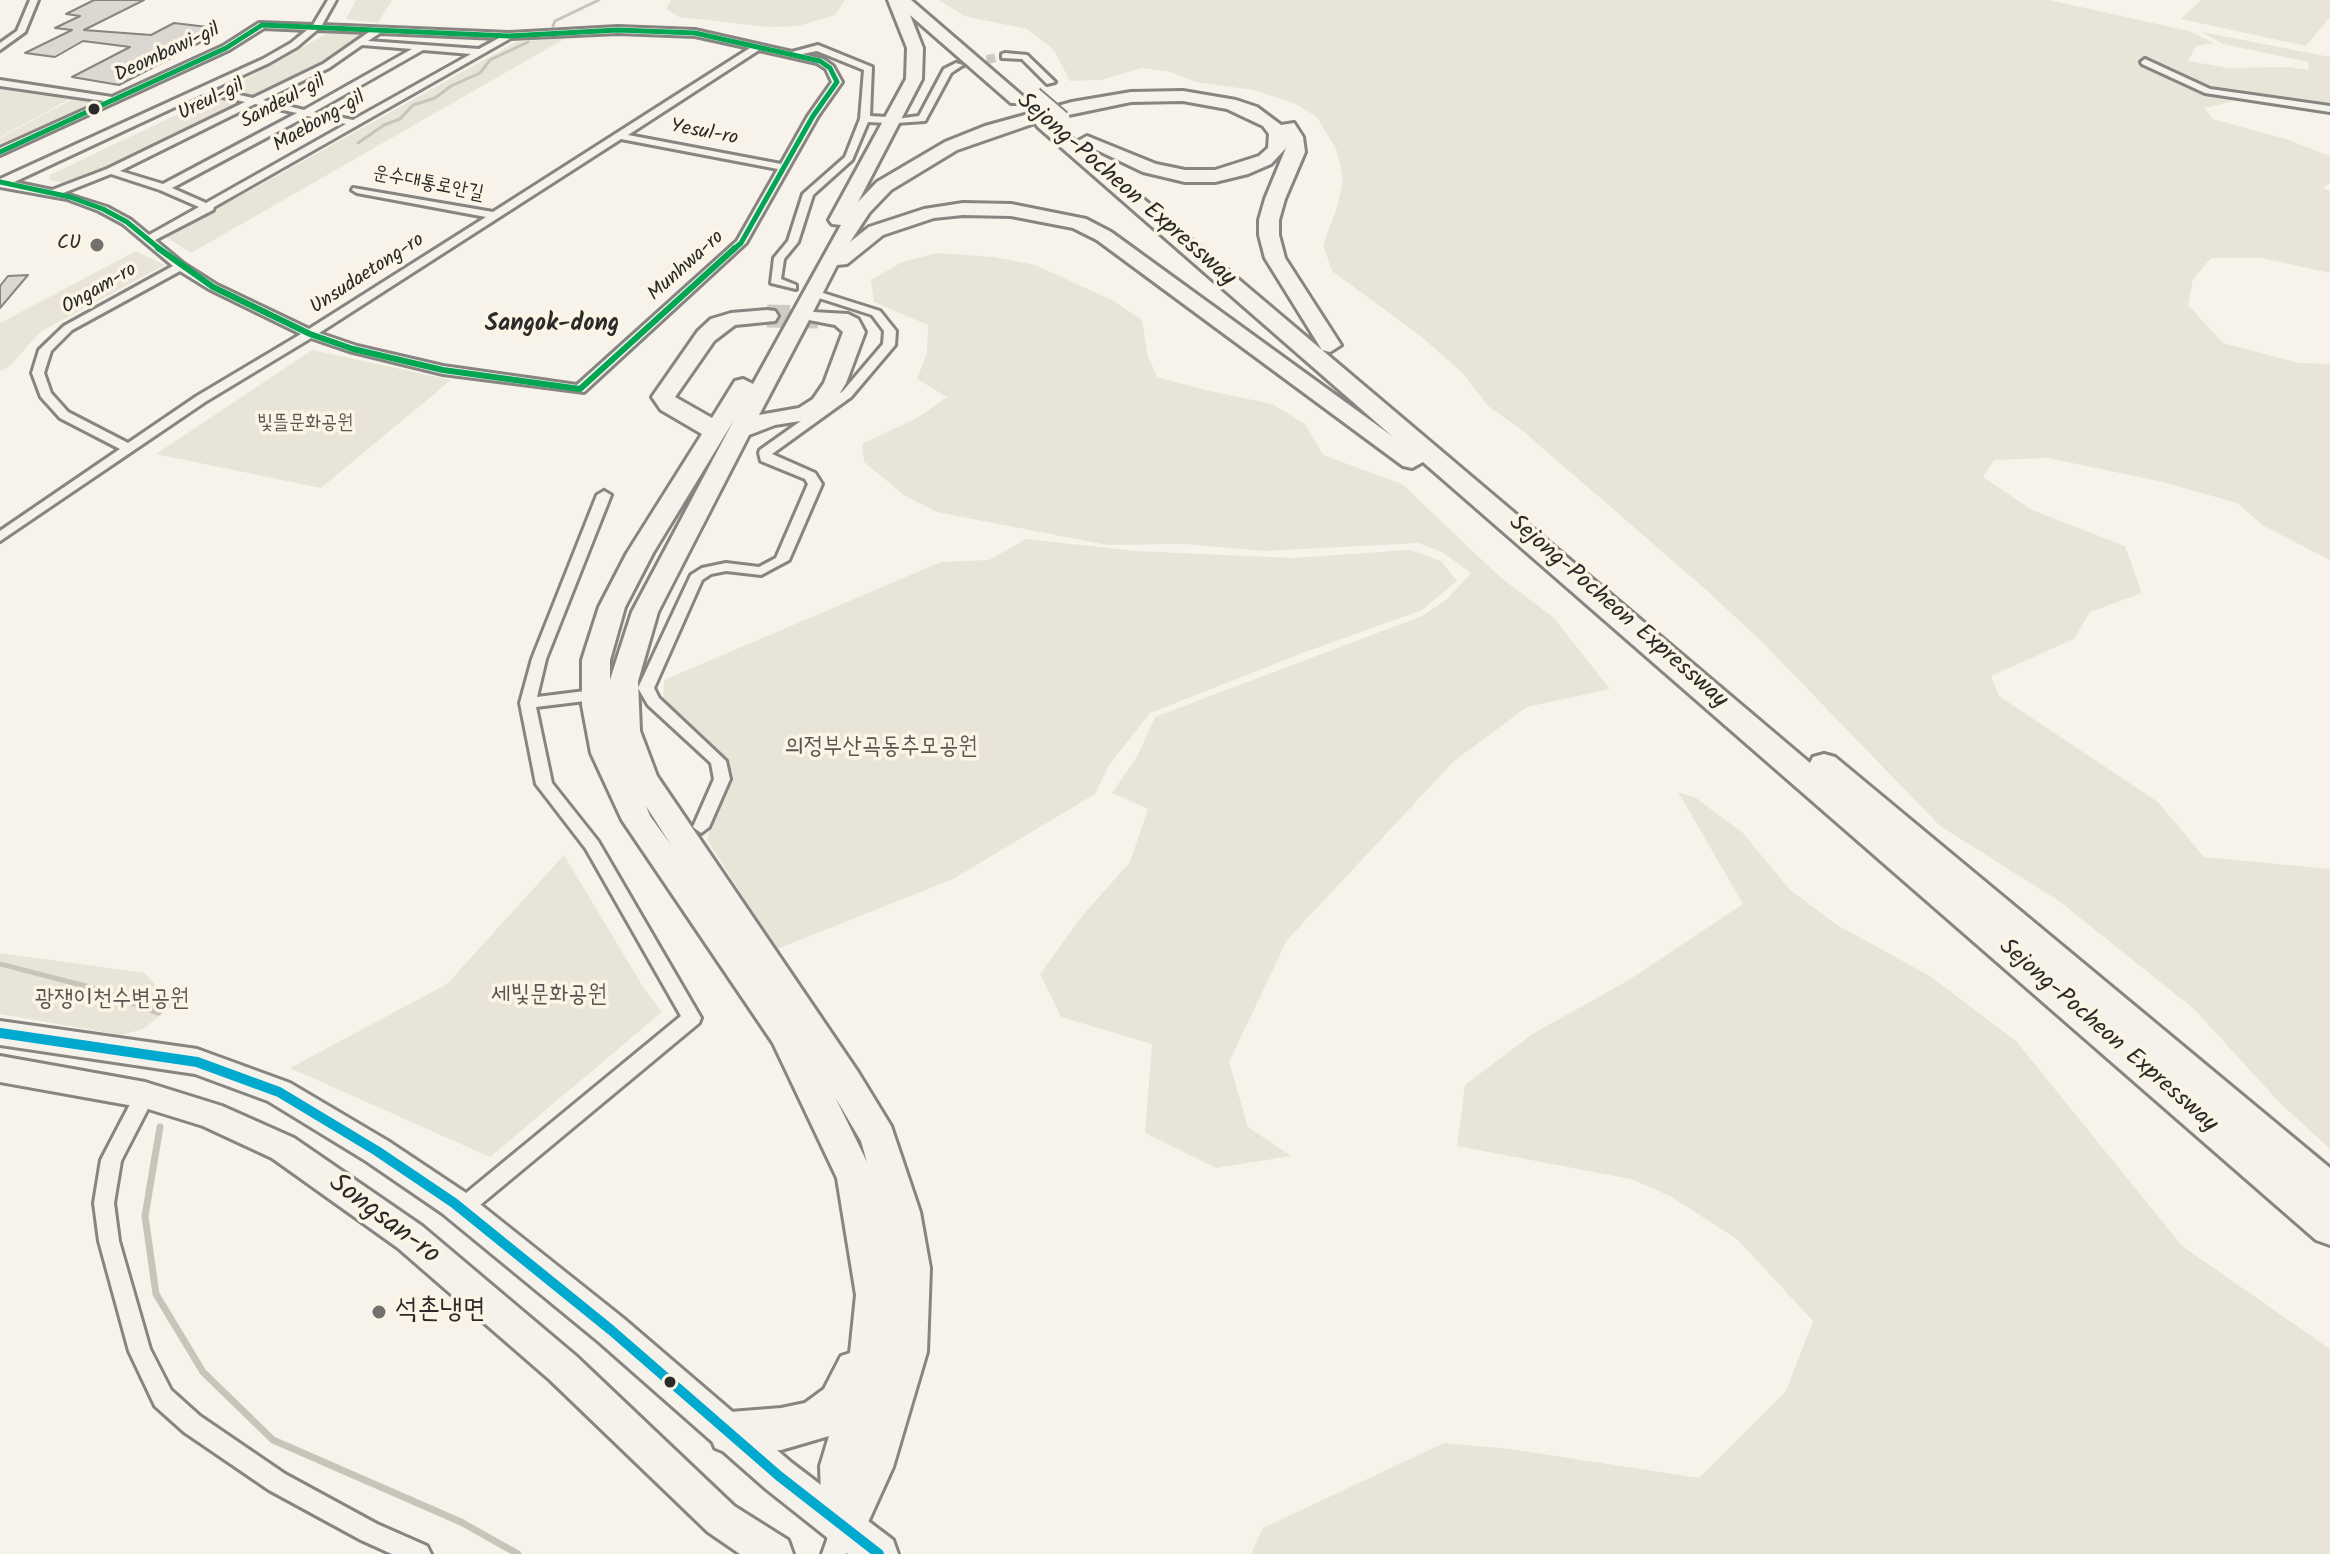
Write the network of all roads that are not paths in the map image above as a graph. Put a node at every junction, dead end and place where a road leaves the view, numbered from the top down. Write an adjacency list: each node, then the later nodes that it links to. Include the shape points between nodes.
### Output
1 (34, 0): 10 (street, via 21,32)
2 (332, 0): 6 (street)
3 (899, 0): 21 (highway, Sejong-Pocheon Expressway); 42 (highway, via 915,48 914,79)
4 (920, 0): 21 (highway, Sejong-Pocheon Expressway)
5 (262, 25): 6 (street, Munhwa-ro); 22 (street, Deombawi-gil, via 226,48)
6 (317, 26): 7 (street, Munhwa-ro); 20 (street, via 284,51)
7 (380, 29): 8 (street, Munhwa-ro); 9 (street, Ureul-gil)
8 (509, 36): 11 (street, Munhwa-ro, via 668,31); 13 (street, Maebong-gil)
9 (363, 43): 12 (street); 23 (street, Ureul-gil)
10 (0, 47)
11 (758, 47): 14 (street, Munhwa-ro); 31 (street, Unsudaetong-ro)
12 (420, 48): 13 (street); 25 (street, Sandeul-gil)
13 (482, 52): 30 (street, Maebong-gil)
14 (791, 55): 26 (street, via 818,48 869,69); 34 (street, Munhwa-ro, via 820,61 837,82)
15 (1005, 56): 18 (street, via 1024,57)
16 (2145, 62): 24 (street, via 2208,91)
17 (959, 65): 28 (street, via 947,71 922,119)
18 (1050, 82)
19 (0, 83): 22 (street)
20 (205, 90): 23 (street); 36 (street)
21 (1025, 97): 29 (highway, Sejong-Pocheon Expressway)
22 (112, 99): 33 (street, Deombawi-gil)
23 (254, 101): 25 (street); 35 (street, Ureul-gil)
24 (2330, 109)
25 (306, 112): 30 (street); 37 (street, Sandeul-gil)
26 (865, 119): 27 (street); 45 (street, via 849,158 808,194 793,242 779,258 775,281)
27 (887, 120)
28 (899, 121)
29 (1053, 121): 32 (highway, Sejong-Pocheon Expressway); 56 (highway, Sejong-Pocheon Expressway)
30 (356, 124): 40 (street, Maebong-gil)
31 (619, 136): 34 (street, Yesul-ro); 41 (street, Unsudaetong-ro)
32 (1087, 141): 45 (highway, via 1150,168 1185,176 1241,170 1265,160 1280,142 1269,122 1251,111 1183,96 1101,102 991,130 951,146 884,186 838,245); 48 (highway, Sejong-Pocheon Expressway)
33 (0, 152)
34 (782, 167): 47 (street, Munhwa-ro, via 741,243 580,389 443,370)
35 (111, 171): 37 (street); 39 (street, Ureul-gil)
36 (1, 184): 39 (street, Munhwa-ro)
37 (164, 188): 40 (street)
38 (357, 190): 41 (street, 운수대통로안길)
39 (53, 193): 43 (street, Munhwa-ro, via 103,209)
40 (209, 208): 43 (street, Maebong-gil)
41 (492, 215): 47 (street, Unsudaetong-ro)
42 (829, 237): 48 (highway, via 868,192 895,171 1000,123 1080,101 1130,94 1175,92 1232,99 1271,114 1294,137 1296,152 1275,199 1269,235 1275,258); 49 (highway)
43 (148, 240): 44 (street, Munhwa-ro)
44 (180, 266): 47 (street, Munhwa-ro); 53 (street, Ongam-ro, via 68,328 45,350 38,373 45,394 64,415)
45 (812, 296): 49 (highway); 51 (highway, via 854,332 822,404); 56 (highway, via 860,241 904,220 963,209 1011,210 1079,223); 59 (street, via 876,313 890,331 889,345 847,394 765,453 810,476 815,484 782,560 761,571 726,567 696,578 640,689 718,761 722,779)
46 (767, 316): 50 (highway, via 731,319 706,336 663,397)
47 (310, 334): 53 (street, Unsudaetong-ro)
48 (1330, 345): 63 (highway, Sejong-Pocheon Expressway)
49 (747, 397): 50 (highway); 51 (highway, via 768,412); 52 (highway)
50 (684, 411): 52 (highway)
51 (788, 416): 52 (highway)
52 (728, 432): 66 (highway, via 640,553 612,607 596,660 596,705 606,753 637,820 787,1035 856,1178); 68 (highway, via 645,612 624,681 625,731 643,778 878,1137 901,1212 910,1268 907,1352 871,1467)
53 (128, 448): 55 (street, Unsudaetong-ro)
54 (604, 495): 58 (street, via 539,659)
55 (0, 537)
56 (1534, 541): 65 (highway, Sejong-Pocheon Expressway)
57 (585, 696): 58 (street)
58 (528, 703): 64 (street, via 544,784 592,845 692,1018)
59 (701, 827)
60 (0, 1033): 64 (main road, Songsan-ro, via 197,1062 279,1092)
61 (0, 1069): 62 (main road, Songsan-ro)
62 (145, 1095): 69 (street, via 111,1160 104,1203 109,1241 140,1351 163,1398 277,1482); 70 (main road, Songsan-ro, via 211,1115 283,1148 410,1237 563,1368 721,1519)
63 (2330, 1191)
64 (461, 1209): 67 (main road, Songsan-ro)
65 (2330, 1228)
66 (875, 1306): 67 (highway, via 859,1364 839,1403 815,1421); 68 (highway, via 869,1373 841,1466)
67 (730, 1433): 68 (main road, Songsan-ro)
68 (839, 1539): 71 (main road, Songsan-ro)
69 (419, 1554)
70 (774, 1554)
71 (879, 1554)

